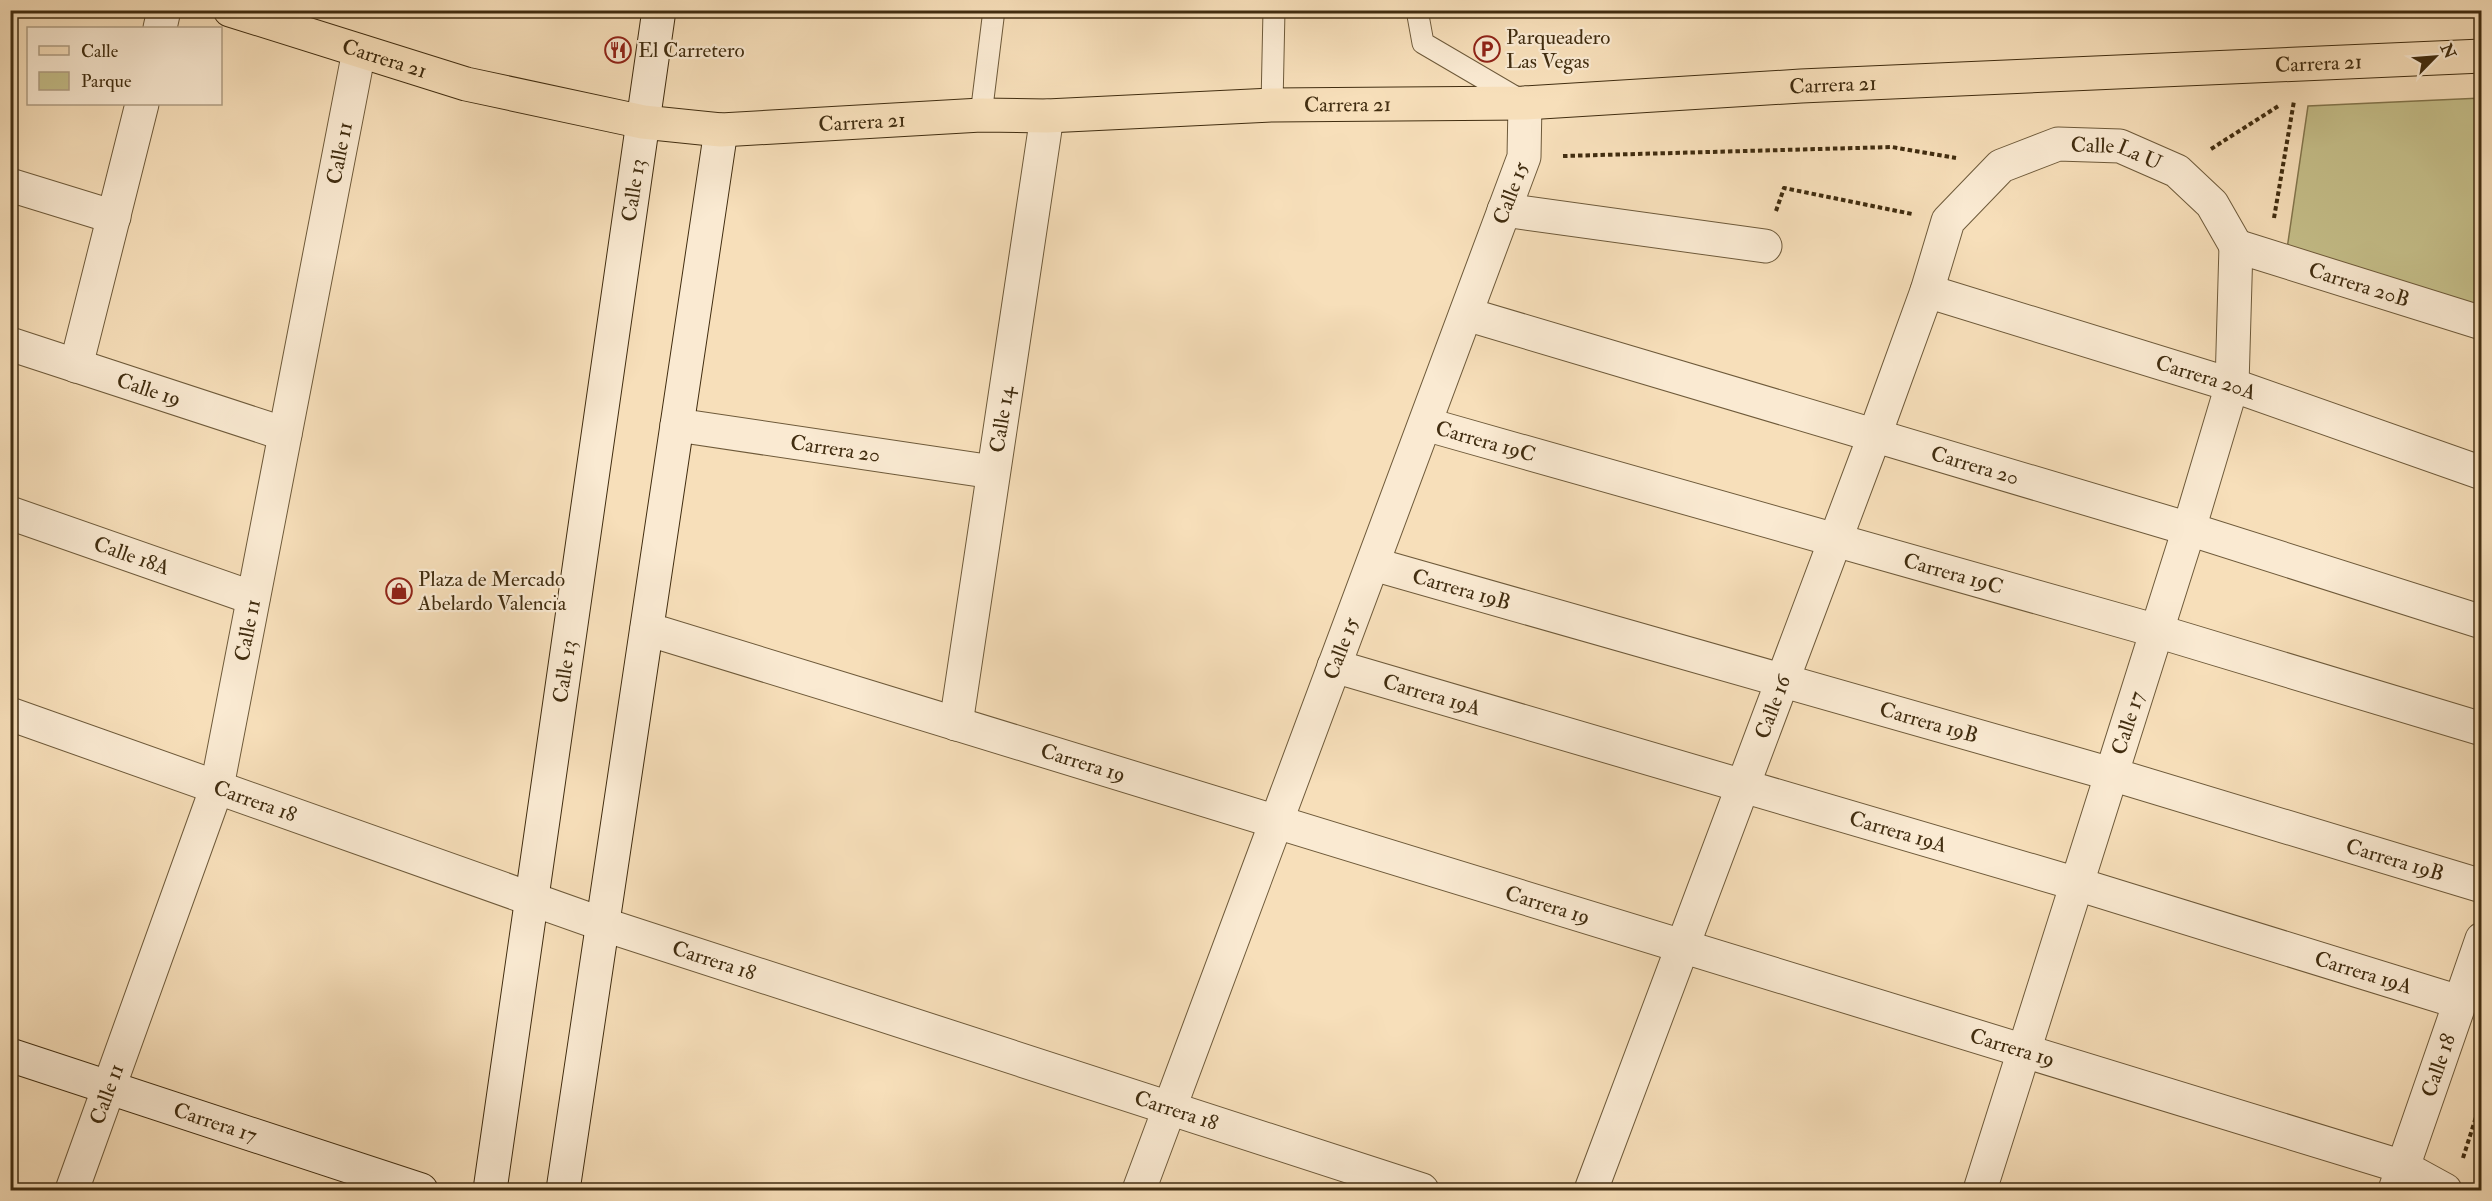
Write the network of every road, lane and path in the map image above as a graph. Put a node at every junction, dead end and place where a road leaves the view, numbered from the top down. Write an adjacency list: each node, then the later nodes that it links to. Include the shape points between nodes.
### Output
1 (164, 10): 7 (street)
2 (659, 10): 15 (street, Calle 13)
3 (994, 10): 13 (lane)
4 (1274, 10): 12 (lane)
5 (1417, 10): 10 (lane, via 1423,43)
6 (236, 11): 8 (main road, Carrera 21)
7 (160, 27)
8 (359, 51): 15 (main road, Carrera 21, via 466,84); 35 (street, Calle 11)
9 (2481, 56): 10 (main road, Carrera 21, via 1801,86)
10 (1526, 103): 12 (main road, Carrera 21); 17 (street, Calle 15)
11 (142, 105): 22 (street)
12 (1272, 105): 14 (main road, Carrera 21)
13 (981, 115): 14 (main road, Carrera 21); 16 (main road, Carrera 21)
14 (1047, 116): 37 (street, Calle 14)
15 (643, 122): 16 (main road, Carrera 21); 58 (street, Calle 13)
16 (721, 130): 33 (street)
17 (1524, 157): 18 (path, via 1892,147); 21 (street, Calle 15)
18 (2001, 166): 19 (street, Calle La U, via 2058,144 2120,146); 23 (street, Calle La U)
19 (2177, 171): 25 (street, Calle La U, via 2212,204); 26 (path, via 2295,95)
20 (10, 185): 22 (street)
21 (1504, 210): 24 (street); 28 (street, Calle 15)
22 (114, 217): 31 (street)
23 (1948, 221): 24 (path, via 1784,188); 27 (street, Calle 16)
24 (1764, 246)
25 (2236, 246): 26 (street, Carrera 20B); 32 (street, Calle 17)
26 (2267, 256): 29 (street, Carrera 20B)
27 (1927, 291): 32 (street, Carrera 20A); 36 (street, Calle 16)
28 (1466, 314): 34 (street, Calle 15); 36 (street, Carrera 20)
29 (2481, 323)
30 (10, 345): 31 (street, Calle 19)
31 (76, 366): 35 (street, Calle 19)
32 (2232, 385): 38 (street, Carrera 20A); 40 (street, Calle 17)
33 (677, 424): 37 (street, Carrera 20); 45 (street)
34 (1425, 424): 41 (street, Carrera 19C); 42 (street, Calle 15)
35 (285, 434): 43 (street, Calle 11)
36 (1874, 437): 40 (street, Carrera 20); 41 (street, Calle 16)
37 (993, 472): 50 (street, Calle 14)
38 (2481, 473)
39 (10, 513): 43 (street, Calle 18A)
40 (2189, 529): 44 (street, Carrera 20); 46 (street, Calle 17)
41 (1834, 541): 46 (street, Carrera 19C); 48 (street, Calle 16)
42 (1373, 564): 47 (street, Calle 15); 48 (street, Carrera 19B)
43 (253, 598): 53 (street, Calle 11)
44 (2481, 622)
45 (647, 629): 50 (street, Carrera 19); 59 (street)
46 (2157, 631): 51 (street, Carrera 19C); 52 (street, Calle 17)
47 (1334, 666): 54 (street, Carrera 19A); 55 (street, Calle 15)
48 (1782, 681): 52 (street, Carrera 19B); 54 (street, Calle 16)
49 (10, 714): 53 (street, Carrera 18)
50 (956, 724): 55 (street, Carrera 19)
51 (2481, 729)
52 (2111, 774): 56 (street, Calle 17); 57 (street, Carrera 19B)
53 (217, 787): 58 (street, Carrera 18); 65 (street, Calle 11)
54 (1742, 787): 56 (street, Carrera 19A); 61 (street, Calle 16)
55 (1276, 822): 61 (street, Carrera 19); 67 (street, Calle 15)
56 (2077, 884): 62 (street, Carrera 19A); 63 (street, Calle 17)
57 (2481, 886)
58 (533, 899): 59 (street, Carrera 18); 72 (street, Calle 13)
59 (602, 924): 67 (street, Carrera 18); 73 (street)
60 (2481, 939): 62 (street, Calle 18)
61 (1683, 947): 63 (street, Carrera 19); 76 (street, Calle 16)
62 (2459, 1002): 69 (street, Calle 18)
63 (2024, 1051): 69 (street, Carrera 19); 77 (street, Calle 17)
64 (10, 1055): 65 (street, Carrera 17)
65 (110, 1088): 70 (street, Calle 11); 71 (street, Carrera 17)
66 (2481, 1098): 68 (path)
67 (1170, 1107): 74 (street, Calle 15); 75 (street, Carrera 18)
68 (2462, 1160)
69 (2399, 1179): 78 (street, Carrera 19)
70 (72, 1191)
71 (421, 1191)
72 (490, 1191)
73 (563, 1191)
74 (1139, 1191)
75 (1422, 1191)
76 (1591, 1191)
77 (1980, 1191)
78 (2445, 1191)

